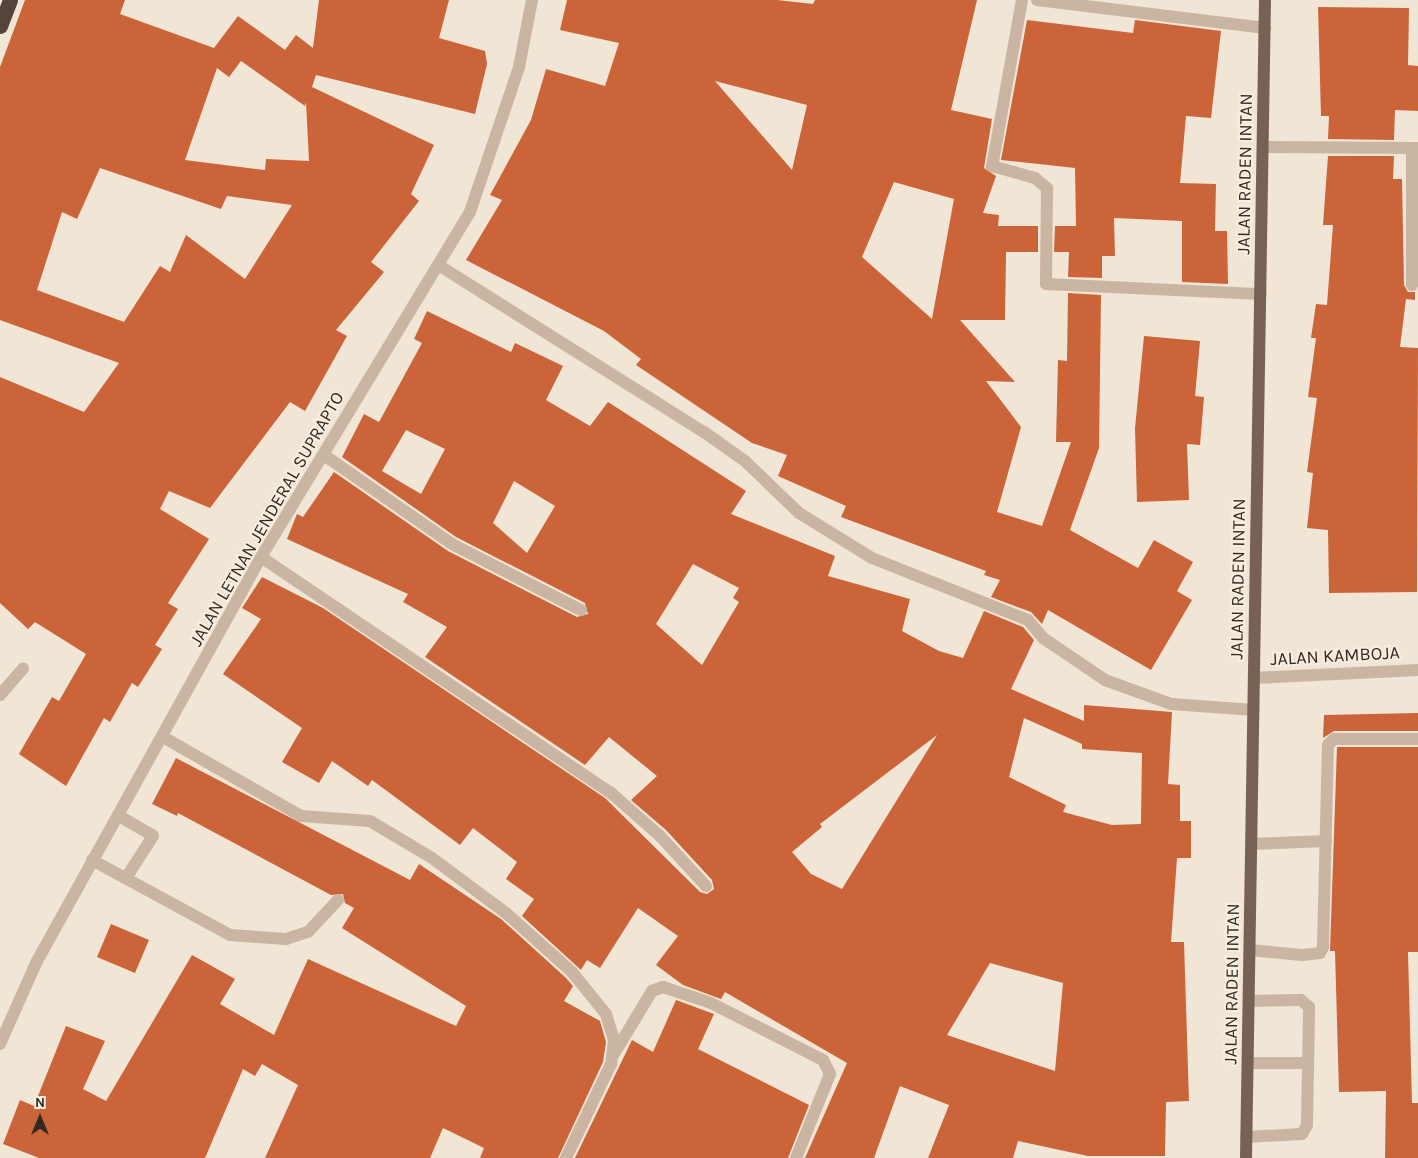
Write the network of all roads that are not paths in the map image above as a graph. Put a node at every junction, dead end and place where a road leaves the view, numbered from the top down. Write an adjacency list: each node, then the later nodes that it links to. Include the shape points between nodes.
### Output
1 (10, 0): 6 (highway)
2 (532, 0): 10 (street, JALAN LETNAN JENDERAL SUPRAPTO, via 518,66 492,156 470,212)
3 (1022, 0): 12 (street, via 992,166 1035,178 1047,188 1046,284)
4 (1037, 0): 7 (street)
5 (1266, 0): 7 (main road, JALAN RADEN INTAN)
6 (0, 26)
7 (1265, 28): 8 (main road, JALAN RADEN INTAN)
8 (1263, 147): 9 (street); 12 (main road, JALAN RADEN INTAN)
9 (1415, 148): 11 (street)
10 (440, 266): 13 (street, JALAN LETNAN JENDERAL SUPRAPTO); 20 (street, via 704,432 745,461 799,513 872,558 1028,620 1042,638 1105,680 1171,704)
11 (1412, 285)
12 (1261, 294): 18 (main road, JALAN RADEN INTAN)
13 (324, 455): 14 (street, JALAN LETNAN JENDERAL SUPRAPTO); 15 (street, via 452,544)
14 (261, 557): 21 (street, JALAN LETNAN JENDERAL SUPRAPTO); 28 (street, via 610,792 660,836)
15 (581, 610)
16 (23, 669): 19 (street)
17 (1418, 670): 18 (street, JALAN KAMBOJA)
18 (1254, 678): 20 (main road, JALAN RADEN INTAN)
19 (0, 695)
20 (1254, 710): 25 (main road, JALAN RADEN INTAN)
21 (163, 737): 23 (street, JALAN LETNAN JENDERAL SUPRAPTO); 33 (street, via 301,816 370,821 432,858 506,913 572,972 606,1014)
22 (1418, 739): 24 (street, via 1334,739 1328,745)
23 (119, 816): 26 (street, JALAN LETNAN JENDERAL SUPRAPTO); 27 (street, via 153,836)
24 (1326, 841): 25 (street); 30 (street, via 1324,936 1320,953)
25 (1252, 844): 30 (main road, JALAN RADEN INTAN)
26 (92, 860): 27 (street); 32 (street, JALAN LETNAN JENDERAL SUPRAPTO, via 36,963)
27 (126, 878): 29 (street, via 230,935 258,939 286,939 308,932)
28 (706, 886)
29 (338, 900)
30 (1250, 950): 31 (main road, JALAN RADEN INTAN)
31 (1249, 1001): 34 (main road, JALAN RADEN INTAN); 35 (street, via 1306,1002)
32 (0, 1044)
33 (614, 1054): 37 (street); 38 (street, via 652,991 664,987 711,1003 823,1060 830,1074)
34 (1248, 1063): 35 (street); 36 (main road, JALAN RADEN INTAN)
35 (1308, 1063): 36 (street, via 1306,1131)
36 (1246, 1137): 39 (main road, JALAN RADEN INTAN)
37 (566, 1158)
38 (796, 1158)
39 (1246, 1158)

